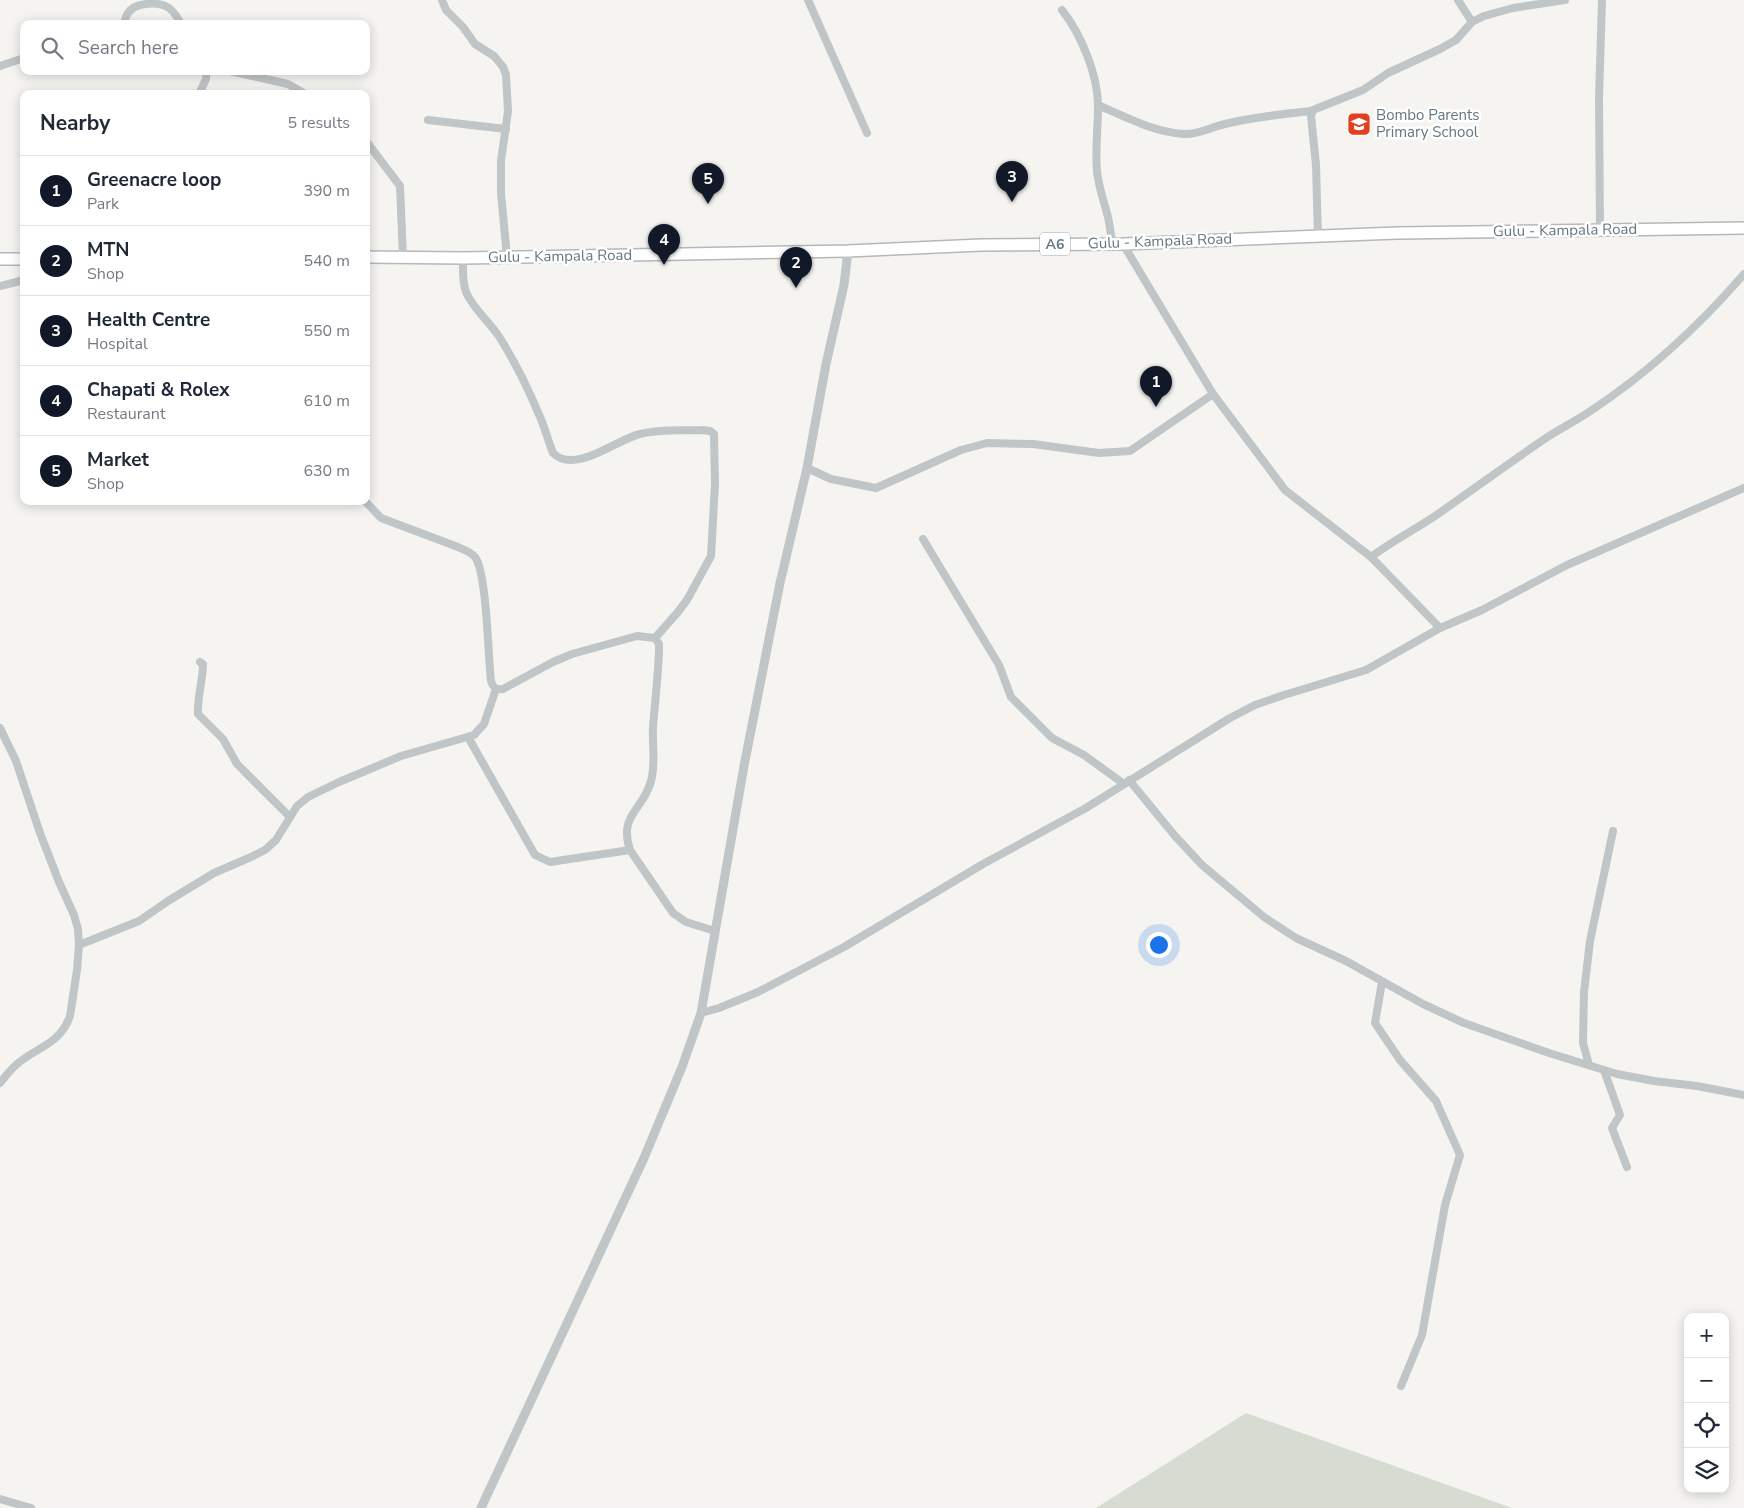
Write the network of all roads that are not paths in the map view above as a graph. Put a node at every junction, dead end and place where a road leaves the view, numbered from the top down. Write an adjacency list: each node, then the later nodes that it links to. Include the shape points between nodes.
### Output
1 (442, 0): 19 (street, via 446,10 475,44 504,67 508,92)
2 (808, 0): 20 (street)
3 (1458, 0): 9 (street)
4 (1565, 0): 9 (street, via 1497,11)
5 (1602, 0): 23 (street)
6 (1062, 10): 16 (street, via 1088,58)
7 (126, 20): 8 (street, via 134,8 158,4 168,7)
8 (178, 20)
9 (1472, 22): 17 (street, via 1456,40 1440,49 1363,90)
10 (20, 59): 11 (street)
11 (0, 66)
12 (206, 75): 14 (street)
13 (248, 75): 15 (street, via 288,84)
14 (201, 90)
15 (298, 90)
16 (1098, 105): 17 (street, via 1151,127 1186,134 1254,118); 25 (street, via 1097,172 1101,196)
17 (1311, 111): 24 (street)
18 (428, 120): 19 (street)
19 (506, 129): 29 (street, via 501,193)
20 (867, 133)
21 (370, 146): 28 (street, via 400,186)
22 (1744, 228): 23 (main road, Gulu - Kampala Road / A6)
23 (1600, 229): 24 (main road, Gulu - Kampala Road / A6)
24 (1318, 237): 25 (main road, Gulu - Kampala Road / A6)
25 (1118, 244): 26 (main road, Gulu - Kampala Road / A6, via 981,245); 36 (street)
26 (848, 251): 29 (main road, Gulu - Kampala Road / A6); 37 (street)
27 (370, 257): 28 (main road, Gulu - Kampala Road / A6)
28 (403, 257): 30 (main road, Gulu - Kampala Road / A6)
29 (507, 257): 30 (main road, Gulu - Kampala Road / A6)
30 (463, 258): 43 (street, via 463,283 470,301 501,339 557,456 571,459 588,456 646,432 702,430 714,434 715,484 710,556 687,600)
31 (0, 259): 32 (main road)
32 (20, 259)
33 (1744, 274): 41 (street, via 1686,336 1609,398)
34 (20, 281): 35 (street)
35 (0, 286)
36 (1213, 394): 37 (street, via 1130,450 1099,453 1033,444 987,443 961,450 876,488 831,479); 41 (street, via 1285,490)
37 (807, 468): 52 (street, via 780,583)
38 (1744, 488): 42 (street, via 1567,565 1482,610)
39 (369, 505): 45 (street, via 382,518 458,547 476,558 484,594 490,681)
40 (923, 539): 48 (street, via 999,665 1011,697 1052,738)
41 (1371, 557): 42 (street)
42 (1440, 628): 48 (street, via 1366,670 1255,705)
43 (655, 638): 45 (street, via 636,636 572,654 503,689); 51 (street, via 659,651 652,778 627,824)
44 (200, 662): 49 (street, via 203,664 203,676 198,714 224,739 238,764)
45 (496, 689): 47 (street, via 484,724)
46 (0, 728): 53 (street, via 16,761 40,833 74,915)
47 (468, 737): 49 (street, via 401,756 339,782 308,797); 51 (street, via 535,855 550,862)
48 (1127, 782): 54 (street, via 1202,865 1264,917 1296,938); 55 (street, via 844,947 758,992)
49 (290, 816): 53 (street, via 284,830 265,850 214,873 139,921)
50 (1613, 831): 56 (street, via 1590,941 1584,992 1583,1043)
51 (630, 850): 52 (street, via 673,913 686,922)
52 (715, 931): 55 (street)
53 (79, 946): 58 (street, via 66,1026 61,1034 16,1065)
54 (1382, 982): 56 (street, via 1464,1023); 61 (street, via 1375,1022 1400,1060 1436,1101 1460,1154 1445,1205 1422,1335)
55 (701, 1013): 64 (street, via 644,1158)
56 (1590, 1065): 57 (street)
57 (1604, 1070): 59 (street); 60 (street, via 1620,1115 1612,1128)
58 (0, 1083)
59 (1744, 1096)
60 (1627, 1167)
61 (1401, 1386)
62 (0, 1500): 63 (street)
63 (31, 1508)
64 (481, 1508)

